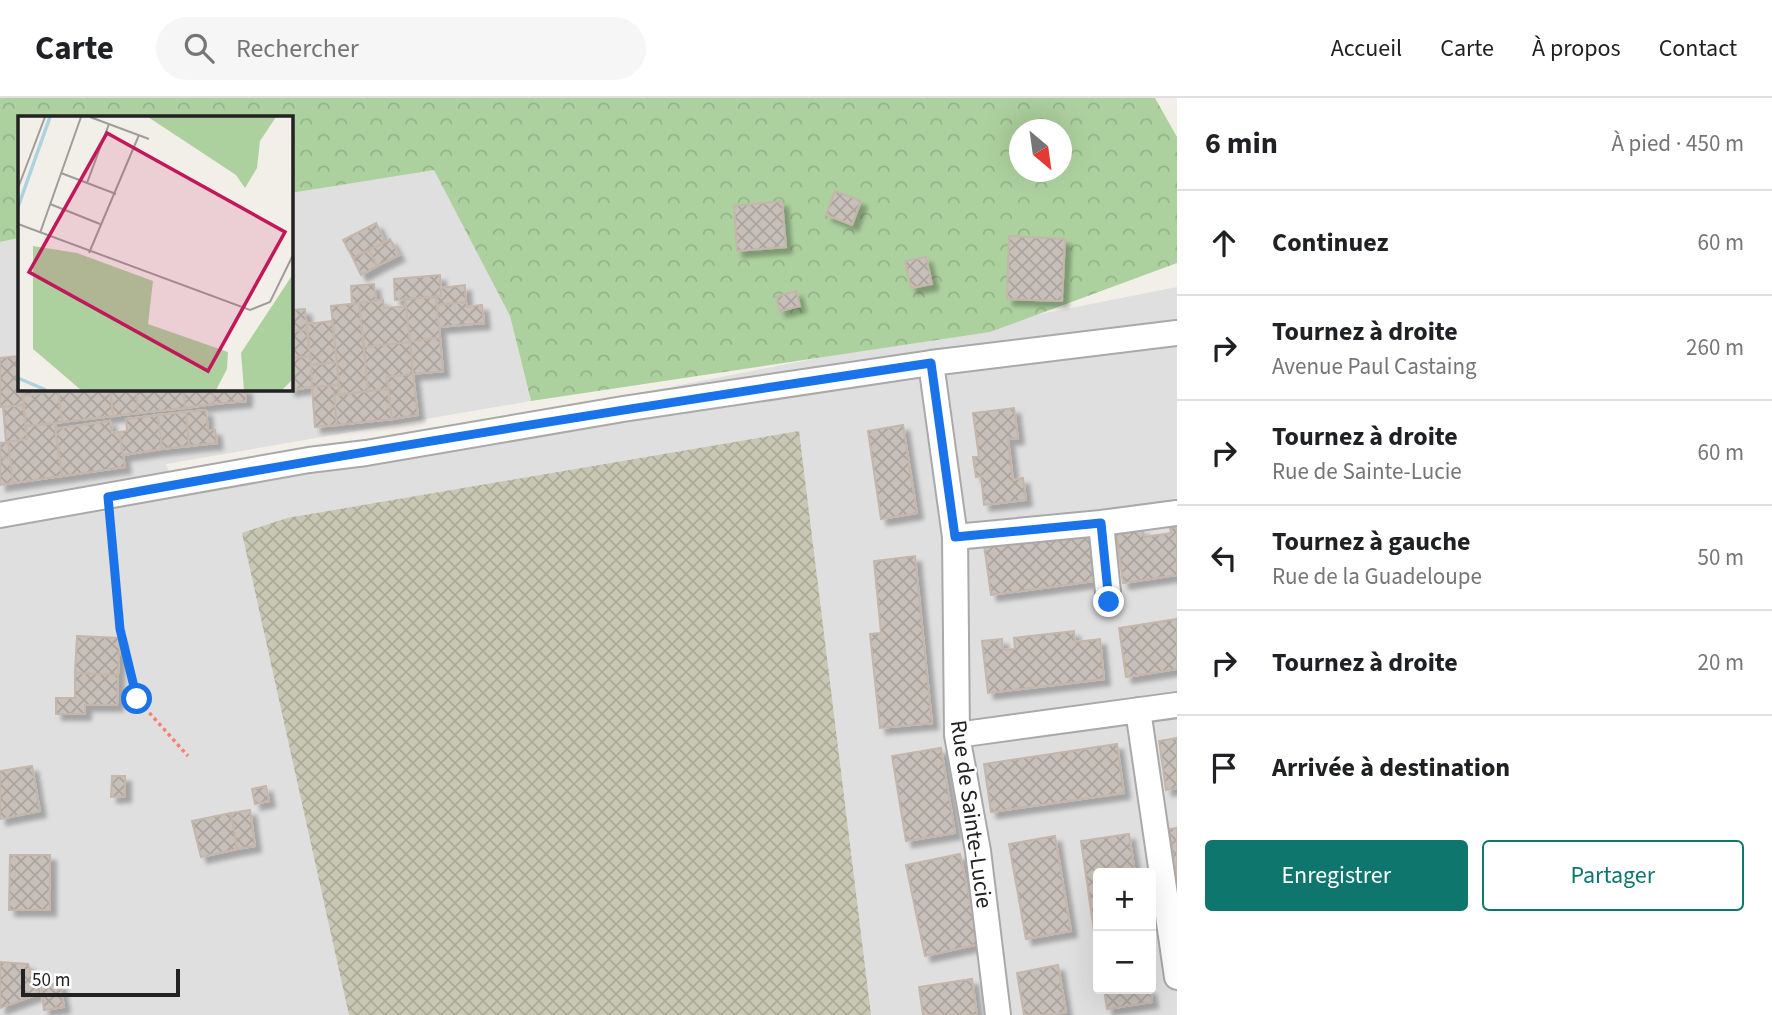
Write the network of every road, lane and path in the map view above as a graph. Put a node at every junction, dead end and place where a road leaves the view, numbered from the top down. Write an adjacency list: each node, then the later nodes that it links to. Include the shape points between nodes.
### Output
1 (1177, 333): 2 (street)
2 (931, 363): 3 (street, via 309,460); 7 (street, Rue de Sainte-Lucie)
3 (108, 497): 5 (street); 12 (path, via 120,629 137,699)
4 (1177, 513): 6 (street)
5 (0, 515)
6 (1101, 523): 7 (street); 8 (street)
7 (955, 537): 11 (street, Rue de Sainte-Lucie)
8 (1109, 602)
9 (1177, 705): 10 (street)
10 (1139, 710): 11 (street); 13 (street)
11 (957, 735): 14 (street, Rue de Sainte-Lucie, via 978,851)
12 (188, 756)
13 (1177, 977)
14 (998, 1015)

